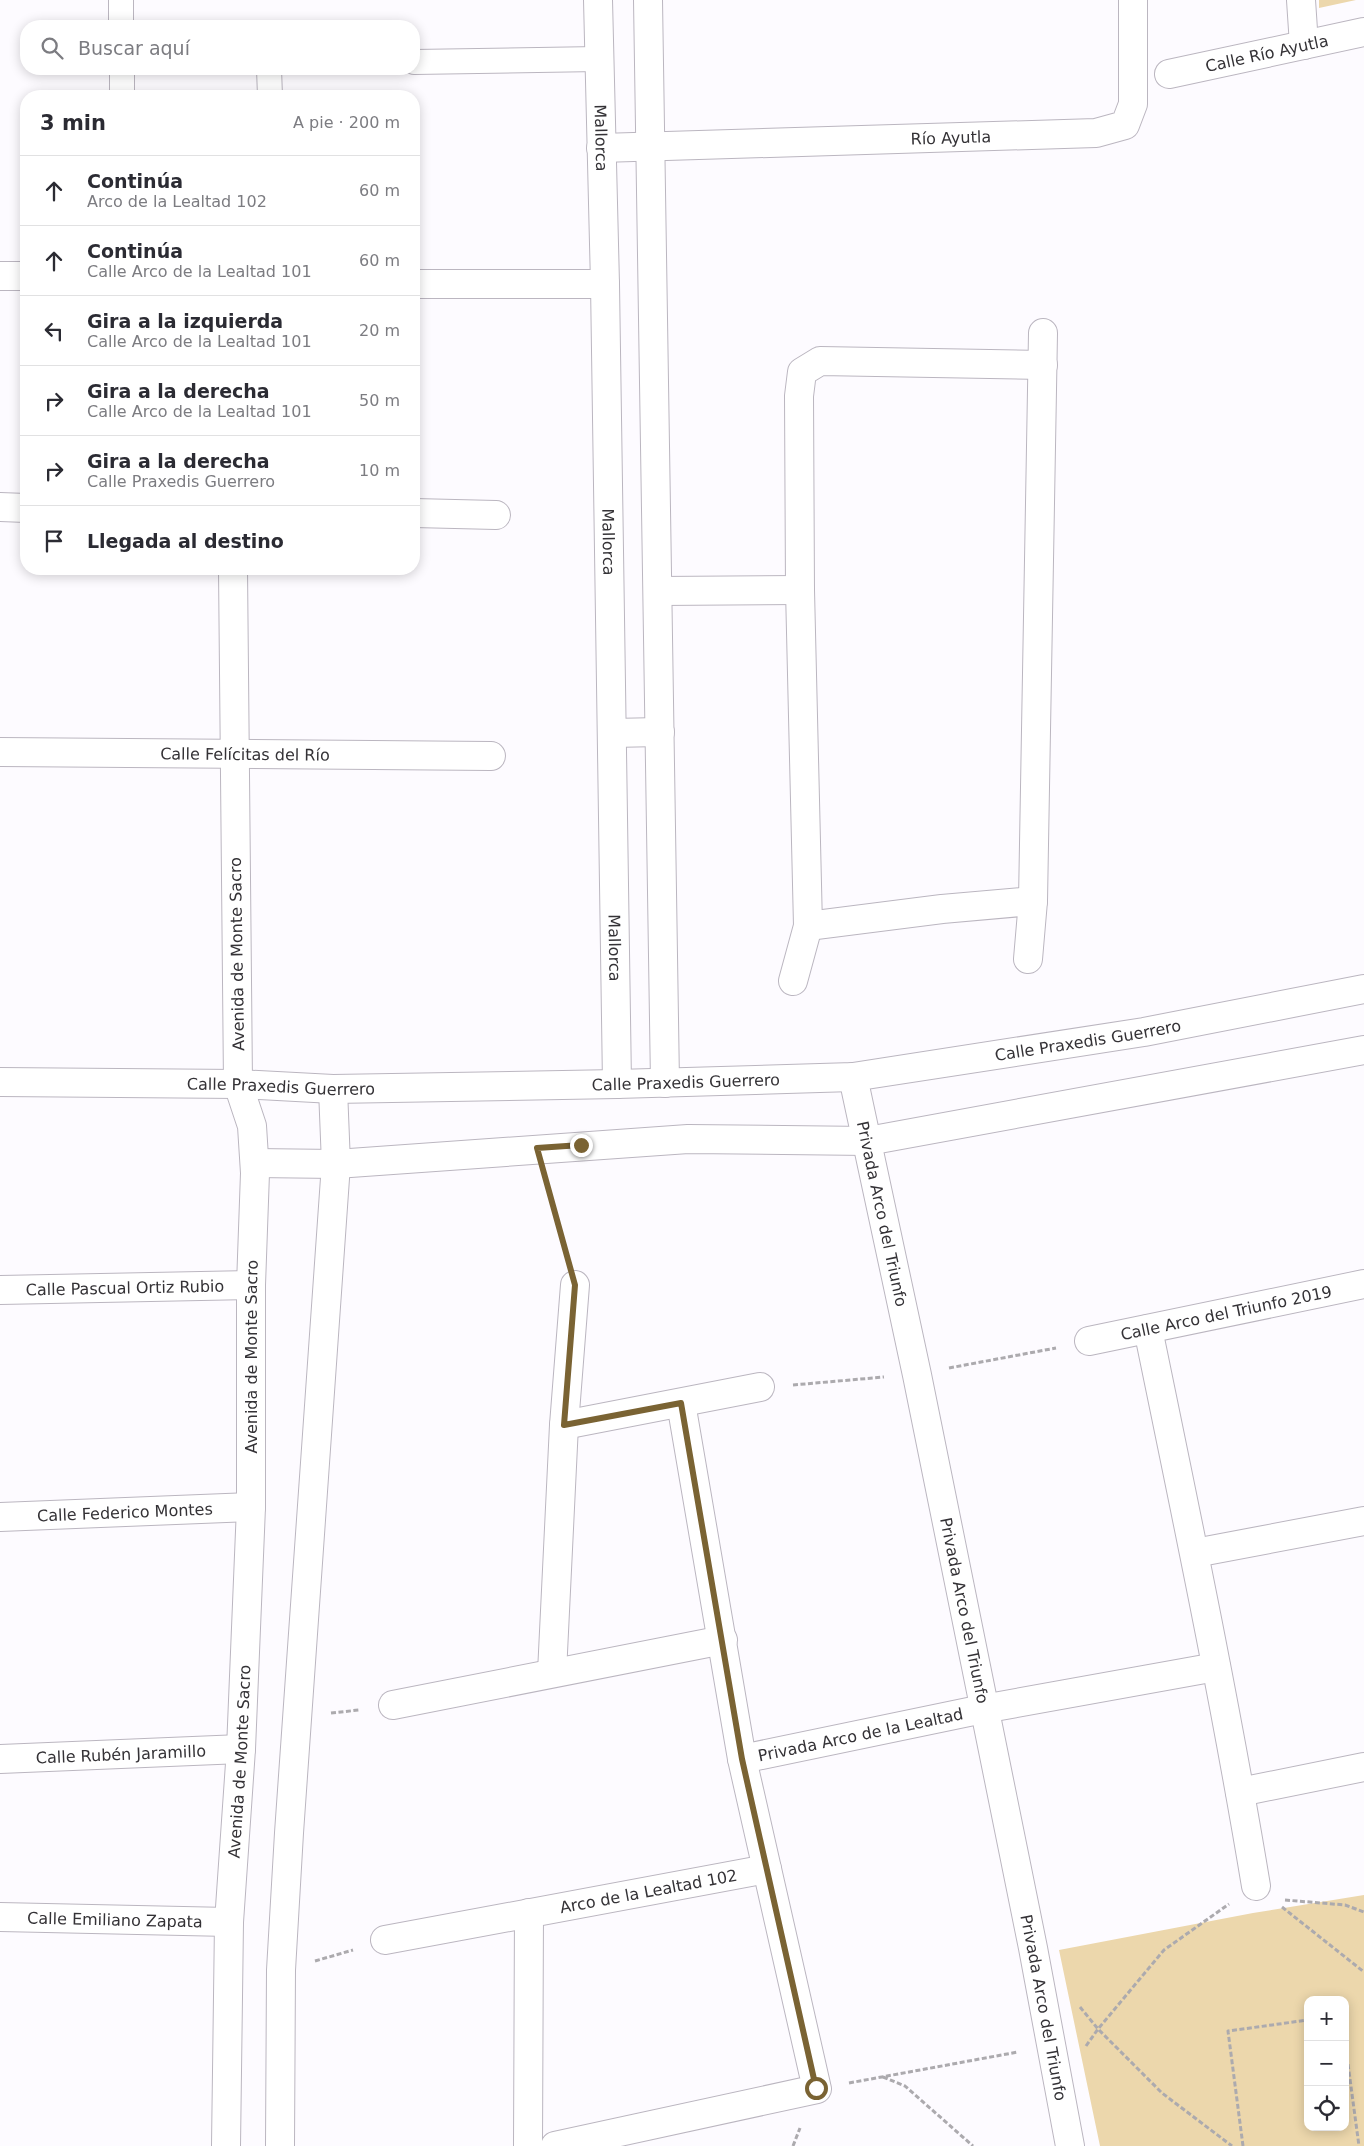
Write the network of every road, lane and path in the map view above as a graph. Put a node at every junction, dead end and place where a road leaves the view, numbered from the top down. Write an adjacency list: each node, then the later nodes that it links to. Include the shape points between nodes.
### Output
1 (121, 0): 6 (lane)
2 (598, 0): 9 (street, Mallorca)
3 (648, 0): 16 (street)
4 (1132, 0): 16 (street, Río Ayutla, via 1133,104 1125,125 1096,134)
5 (1300, 0): 8 (street)
6 (121, 20)
7 (1364, 32): 8 (street, Calle Río Ayutla)
8 (1304, 45): 11 (street, Calle Río Ayutla)
9 (598, 59): 10 (lane); 17 (street, Mallorca)
10 (420, 62)
11 (1168, 74)
12 (122, 75): 14 (lane)
13 (269, 75): 15 (lane)
14 (122, 90)
15 (270, 90)
16 (650, 147): 17 (street); 30 (street)
17 (601, 148): 21 (street, Mallorca)
18 (0, 276): 19 (street)
19 (20, 276)
20 (420, 284): 21 (street)
21 (605, 284): 32 (street, Mallorca)
22 (1043, 333): 23 (street)
23 (1043, 365): 29 (street, via 820,361 802,372 799,396); 36 (street)
24 (0, 508): 25 (street)
25 (20, 508)
26 (420, 513): 27 (street)
27 (496, 515)
28 (233, 575): 34 (street, Avenida de Monte Sacro)
29 (800, 590): 30 (street); 37 (street)
30 (659, 591): 31 (street)
31 (660, 732): 32 (street); 44 (street)
32 (612, 733): 46 (street, Mallorca)
33 (0, 752): 34 (street, Calle Felícitas del Río)
34 (235, 754): 35 (street, Calle Felícitas del Río); 45 (street, Avenida de Monte Sacro)
35 (490, 756)
36 (1033, 901): 37 (street); 38 (street)
37 (808, 926): 39 (street)
38 (1028, 959)
39 (792, 981)
40 (1364, 989): 42 (street, Calle Praxedis Guerrero, via 1144,1032)
41 (1364, 1050): 48 (street)
42 (854, 1077): 44 (street, Calle Praxedis Guerrero); 48 (street, Privada Arco del Triunfo)
43 (0, 1082): 45 (street, Calle Praxedis Guerrero)
44 (665, 1083): 46 (street, Calle Praxedis Guerrero)
45 (238, 1084): 47 (street, Calle Praxedis Guerrero); 50 (street, Avenida de Monte Sacro, via 252,1126)
46 (617, 1084): 47 (street, Calle Praxedis Guerrero)
47 (333, 1089): 51 (street)
48 (868, 1141): 49 (street, via 688,1139); 69 (street, Privada Arco del Triunfo)
49 (537, 1148): 51 (street); 54 (path)
50 (255, 1163): 51 (street); 53 (street, Avenida de Monte Sacro)
51 (336, 1164): 70 (street)
52 (1364, 1284): 56 (street, Calle Arco del Triunfo 2019)
53 (251, 1285): 55 (street, Calle Pascual Ortiz Rubio); 61 (street, Avenida de Monte Sacro)
54 (575, 1285): 60 (street)
55 (0, 1290)
56 (1148, 1329): 57 (street, Calle Arco del Triunfo 2019); 64 (street)
57 (1089, 1341)
58 (760, 1387): 59 (street)
59 (681, 1403): 60 (street); 65 (street)
60 (564, 1425): 67 (street)
61 (251, 1507): 62 (street, Calle Federico Montes); 71 (street, Avenida de Monte Sacro)
62 (0, 1517)
63 (1364, 1521): 64 (street)
64 (1195, 1553): 66 (street)
65 (723, 1640): 67 (street); 73 (street)
66 (1216, 1668): 69 (street, Privada Arco de la Lealtad); 75 (street)
67 (552, 1674): 68 (street)
68 (392, 1705): 70 (path)
69 (983, 1709): 73 (street, Privada Arco de la Lealtad); 88 (street, Privada Arco del Triunfo)
70 (296, 1718): 83 (street)
71 (241, 1749): 72 (street, Calle Rubén Jaramillo); 81 (street, Avenida de Monte Sacro)
72 (0, 1759)
73 (742, 1759): 76 (street)
74 (1364, 1767): 75 (street)
75 (1240, 1792): 77 (street)
76 (767, 1869): 79 (street, Arco de la Lealtad 102); 91 (street)
77 (1264, 1892): 78 (path, via 1345,1905); 84 (path); 87 (path, via 1164,1950)
78 (1364, 1912)
79 (529, 1914): 82 (street, Arco de la Lealtad 102); 95 (street)
80 (0, 1917): 81 (street, Calle Emiliano Zapata)
81 (229, 1922): 93 (street, Avenida de Monte Sacro)
82 (385, 1940): 83 (path)
83 (281, 1970): 94 (street)
84 (1364, 1972)
85 (1074, 2000): 87 (path)
86 (1304, 2021): 100 (path, via 1228,2031)
87 (1098, 2029): 92 (path); 99 (path, via 1162,2093)
88 (1050, 2046): 90 (path); 92 (street, Privada Arco del Triunfo)
89 (1349, 2072): 101 (path)
90 (882, 2077): 91 (path); 97 (path, via 905,2086)
91 (816, 2088): 96 (street)
92 (1058, 2088): 98 (street, Privada Arco del Triunfo)
93 (226, 2146)
94 (280, 2146)
95 (528, 2146)
96 (555, 2146)
97 (972, 2146)
98 (1070, 2146)
99 (1232, 2146)
100 (1243, 2146)
101 (1359, 2146)

